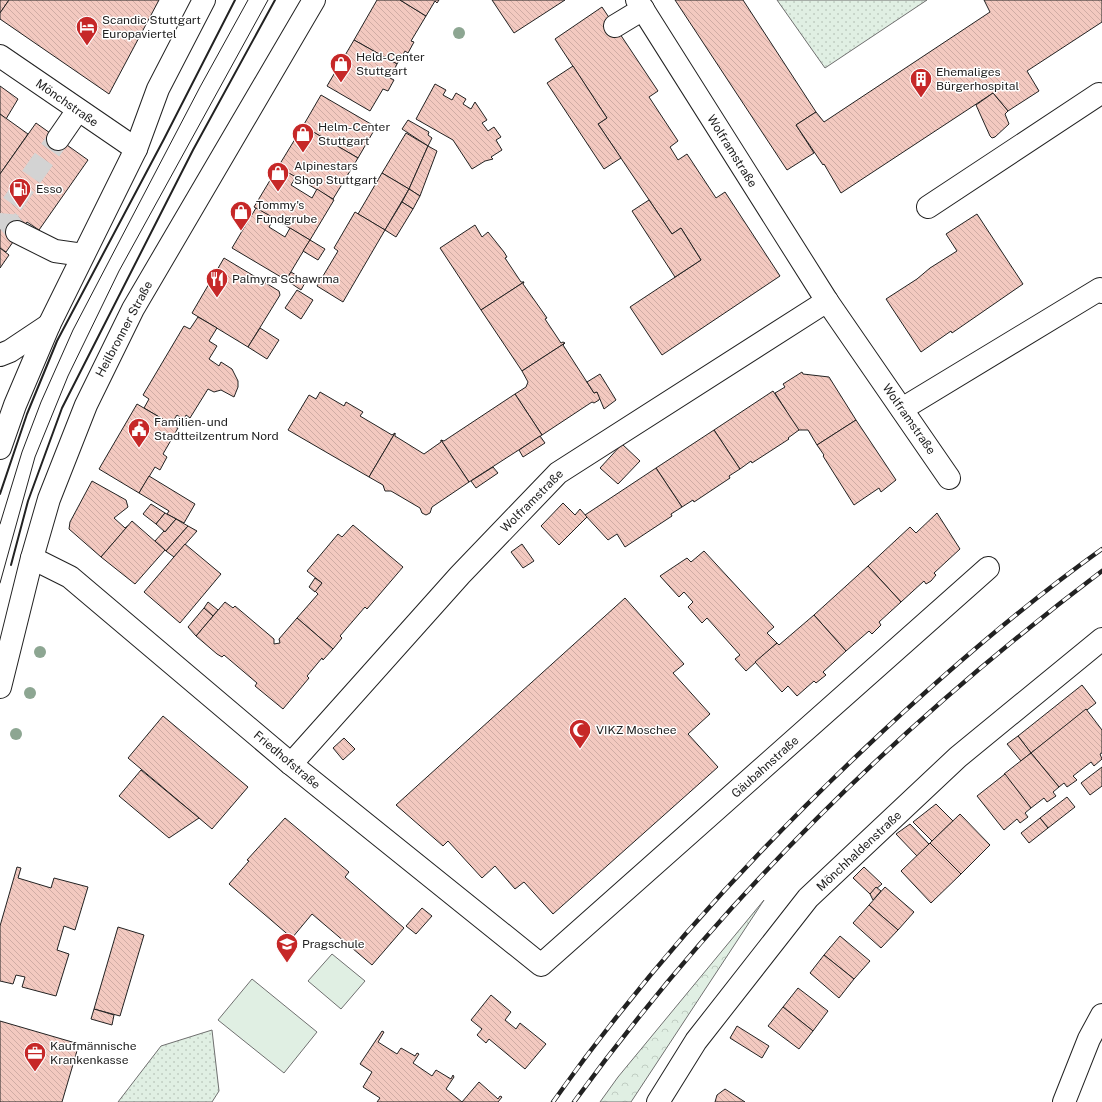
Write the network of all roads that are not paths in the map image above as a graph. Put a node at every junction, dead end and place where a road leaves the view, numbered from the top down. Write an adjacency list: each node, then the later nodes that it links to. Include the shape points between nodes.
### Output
1 (204, 0): 9 (street, via 158,89)
2 (314, 0): 20 (street, Heilbronner Straße, via 133,309 74,432 49,499)
3 (640, 4): 4 (street); 14 (street, Wolframstraße)
4 (615, 26)
5 (0, 56): 7 (street, Mönchstraße)
6 (1101, 90): 10 (street)
7 (78, 110): 8 (street); 9 (street, Mönchstraße)
8 (58, 139)
9 (136, 149): 12 (street)
10 (928, 207)
11 (17, 232): 12 (street, via 55,250)
12 (83, 255): 15 (street)
13 (1102, 292): 17 (street, via 1100,289)
14 (827, 301): 17 (street, Wolframstraße); 24 (street, Wolframstraße, via 558,473 460,575)
15 (49, 325): 16 (street); 18 (street)
16 (0, 355)
17 (902, 409): 19 (street, Wolframstraße)
18 (0, 448)
19 (949, 478)
20 (32, 558): 23 (street, Heilbronner Straße); 24 (street, Friedhofstraße, via 70,577)
21 (988, 568): 25 (street, Gäubahnstraße)
22 (1102, 639): 27 (street, Mönchhaldenstraße, via 958,758 808,898 696,1041)
23 (0, 686)
24 (291, 764): 25 (street, Friedhofstraße)
25 (541, 965)
26 (1102, 1015): 28 (street, via 1089,1039)
27 (658, 1102)
28 (1064, 1102)

